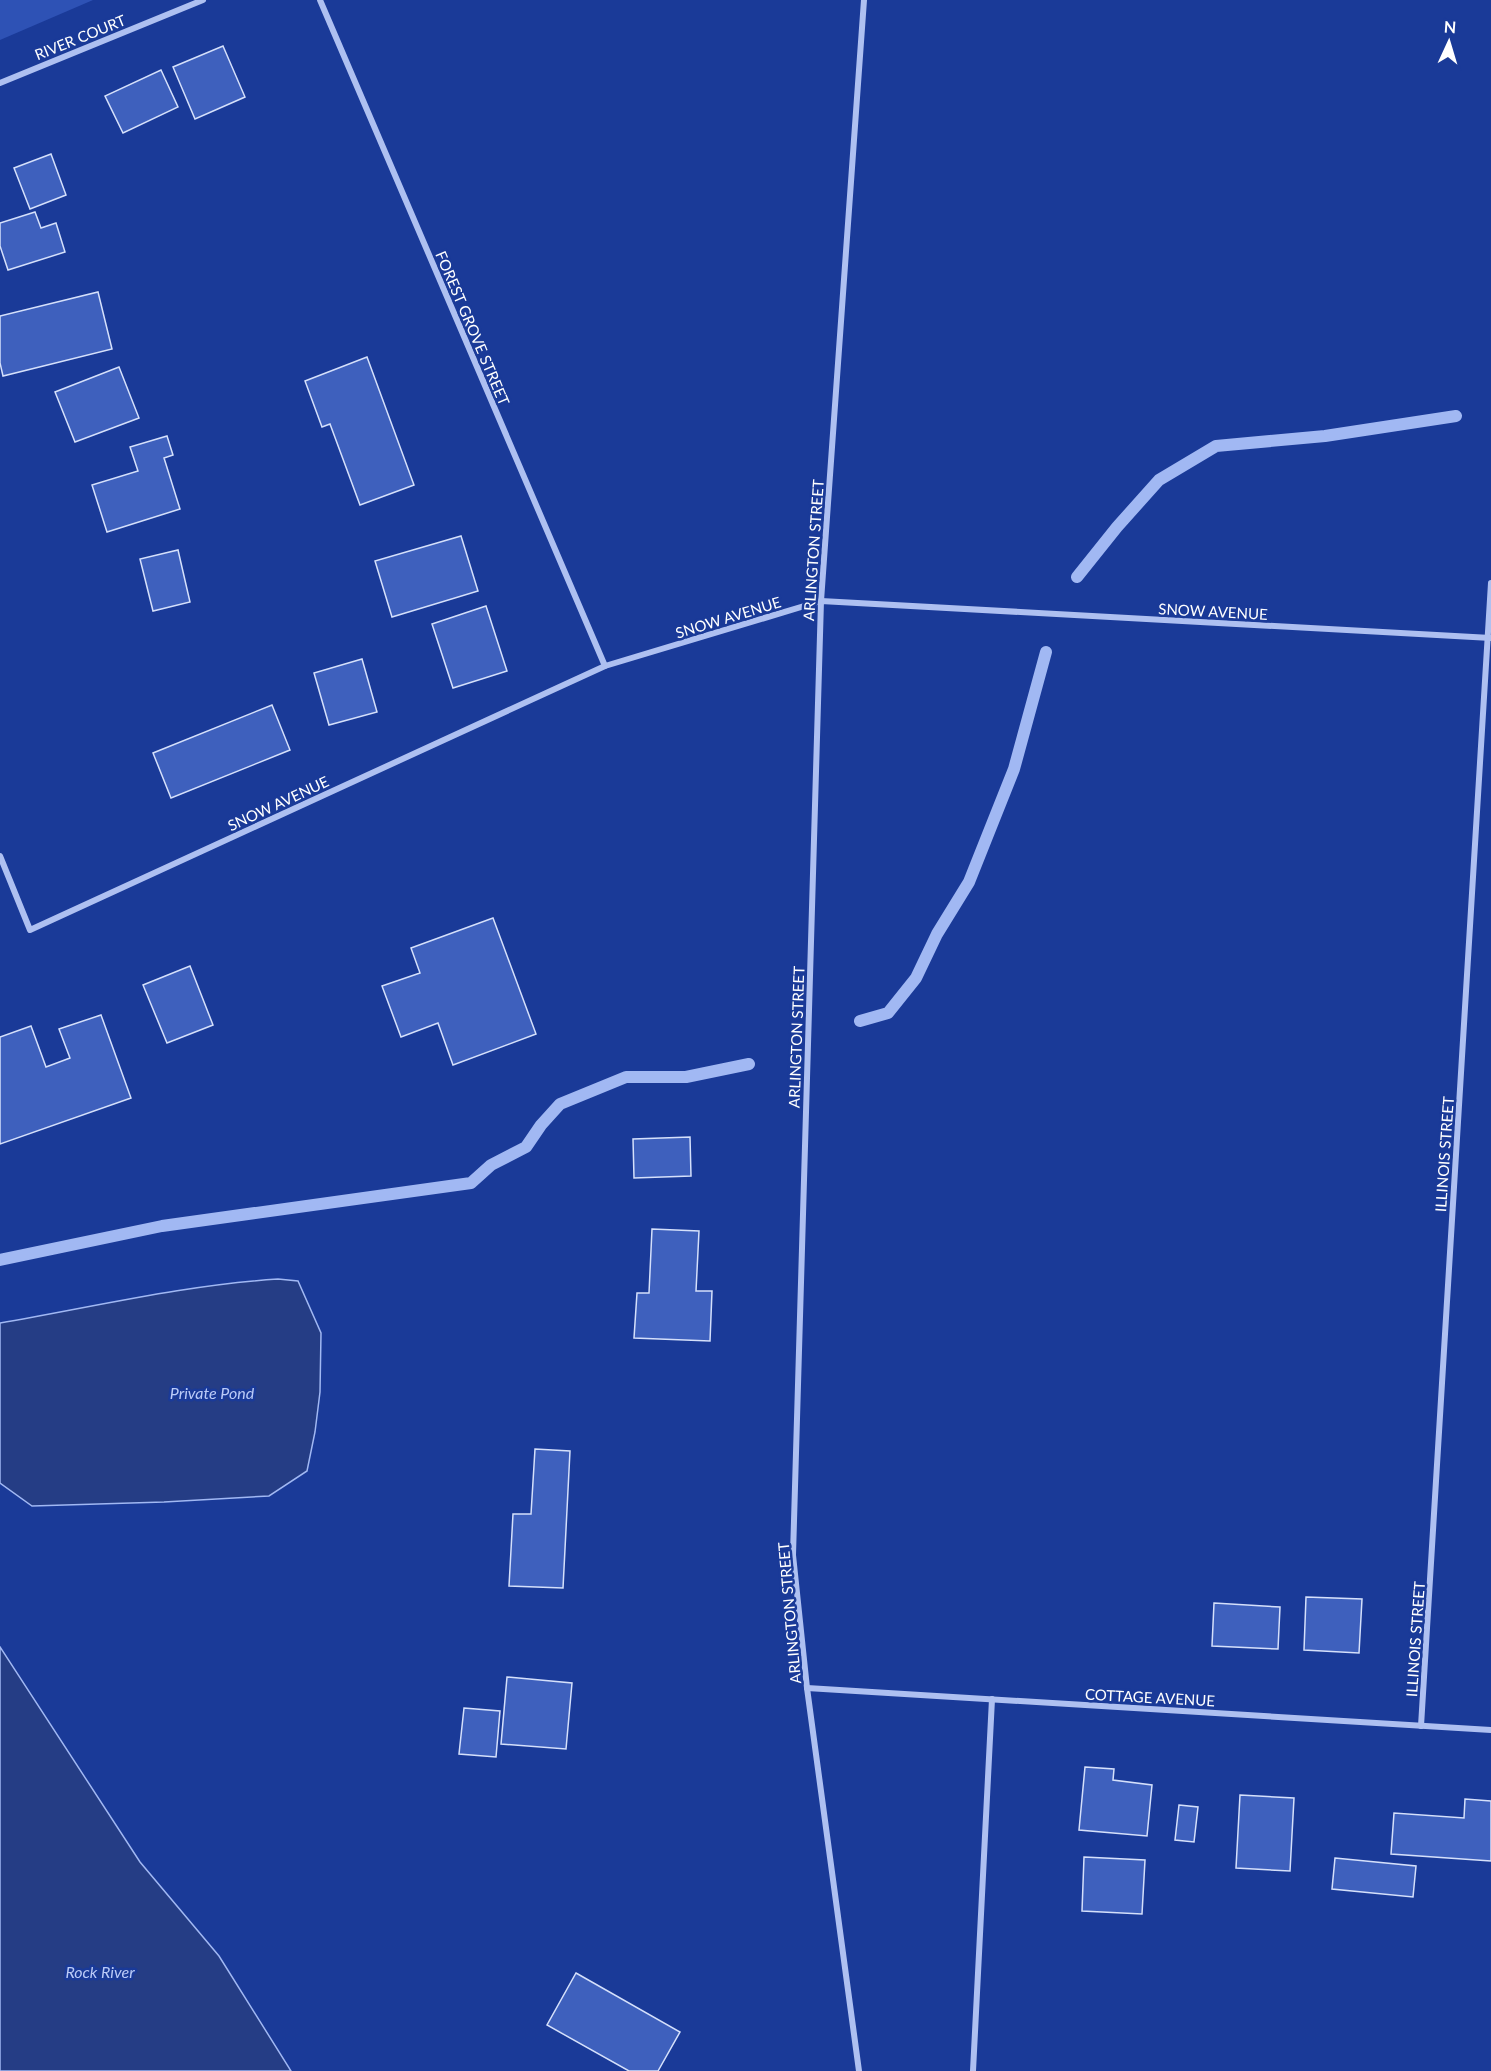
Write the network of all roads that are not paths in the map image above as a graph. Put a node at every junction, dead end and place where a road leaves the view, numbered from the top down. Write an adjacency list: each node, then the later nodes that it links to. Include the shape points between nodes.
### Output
1 (203, 0): 4 (street, RIVER COURT)
2 (320, 0): 8 (street, FOREST GROVE STREET)
3 (864, 0): 6 (street, ARLINGTON STREET)
4 (0, 83)
5 (1491, 583): 7 (street, ILLINOIS STREET)
6 (820, 602): 7 (street, SNOW AVENUE); 8 (street, SNOW AVENUE); 10 (street, ARLINGTON STREET, via 793,1555)
7 (1490, 638): 12 (street, ILLINOIS STREET)
8 (605, 666): 9 (street, SNOW AVENUE, via 30,930)
9 (0, 856)
10 (807, 1689): 11 (street, COTTAGE AVENUE); 14 (street, ARLINGTON STREET)
11 (992, 1700): 12 (street, COTTAGE AVENUE); 15 (street)
12 (1421, 1725): 13 (street, COTTAGE AVENUE)
13 (1491, 1730)
14 (859, 2071)
15 (973, 2071)

